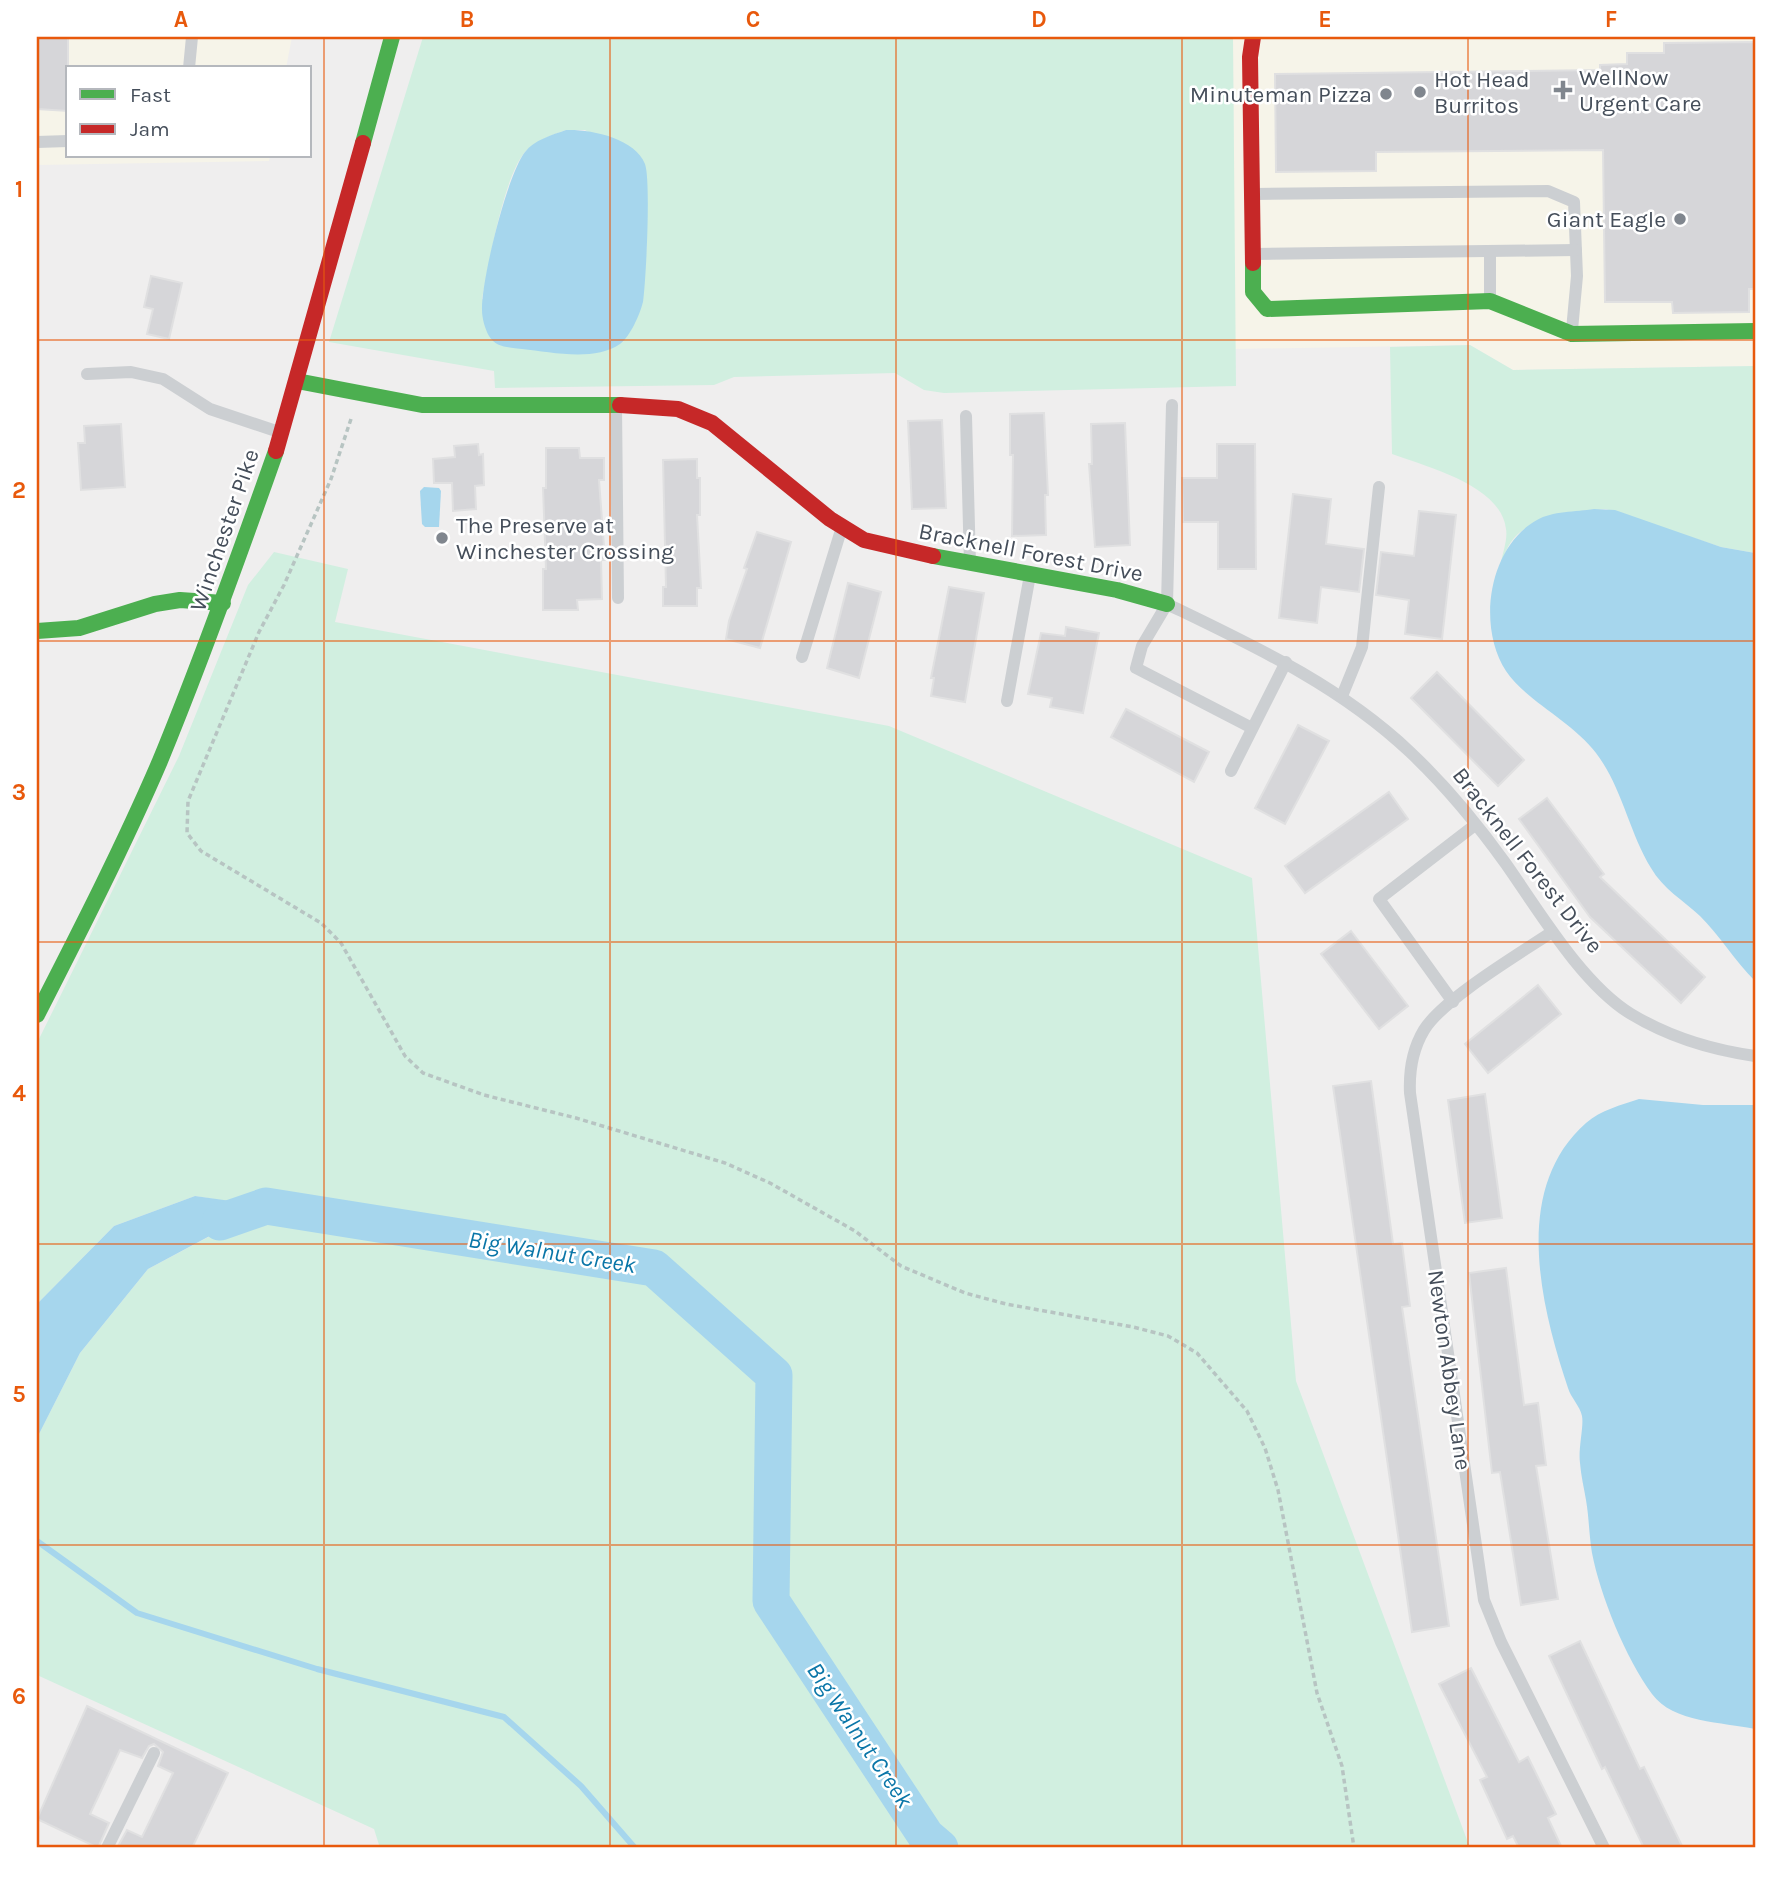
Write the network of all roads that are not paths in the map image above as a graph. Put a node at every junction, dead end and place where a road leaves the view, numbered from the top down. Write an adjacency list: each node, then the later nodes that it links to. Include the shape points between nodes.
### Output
1 (192, 37): 4 (lane)
2 (392, 37): 15 (street, Winchester Pike)
3 (1254, 37): 7 (street)
4 (189, 66)
5 (66, 141): 6 (lane)
6 (37, 142)
7 (1252, 194): 8 (lane, via 1548,191 1574,202); 10 (street)
8 (1576, 250): 9 (lane); 13 (lane)
9 (1490, 251): 10 (lane); 11 (lane)
10 (1253, 254): 11 (street, via 1253,292 1267,309)
11 (1490, 302): 13 (street)
12 (1755, 331): 13 (street)
13 (1572, 334)
14 (87, 374): 19 (lane, via 131,372 163,379 210,409)
15 (297, 381): 16 (street, Bracknell Forest Drive, via 422,405); 19 (street, Winchester Pike)
16 (616, 405): 21 (street, Bracknell Forest Drive, via 678,409 712,423); 24 (lane)
17 (1172, 405): 26 (lane)
18 (966, 416): 22 (lane)
19 (282, 433): 25 (street, Winchester Pike)
20 (1379, 486): 30 (lane, via 1362,647)
21 (842, 527): 22 (street, Bracknell Forest Drive, via 864,540); 28 (lane)
22 (970, 564): 23 (street, Bracknell Forest Drive)
23 (1030, 574): 26 (street, Bracknell Forest Drive); 31 (lane)
24 (618, 598)
25 (223, 603): 27 (street, via 180,600 79,628); 37 (street, Winchester Pike, via 103,886)
26 (1167, 604): 29 (lane, Bracknell Forest Drive); 32 (lane, via 1142,646 1136,668)
27 (37, 631)
28 (802, 657)
29 (1286, 662): 30 (lane, Bracknell Forest Drive); 32 (lane)
30 (1342, 696): 34 (lane, Bracknell Forest Drive, via 1411,752)
31 (1007, 701)
32 (1252, 728): 33 (lane)
33 (1231, 771)
34 (1475, 825): 35 (lane, Bracknell Forest Drive); 36 (lane, via 1379,899)
35 (1552, 932): 36 (lane, Newton Abbey Lane); 38 (lane, Bracknell Forest Drive, via 1629,1013 1675,1036)
36 (1453, 1002): 41 (lane, Newton Abbey Lane, via 1425,1028 1416,1045 1410,1093 1484,1600)
37 (37, 1015)
38 (1755, 1056)
39 (154, 1753): 40 (lane)
40 (107, 1848)
41 (1604, 1848)

